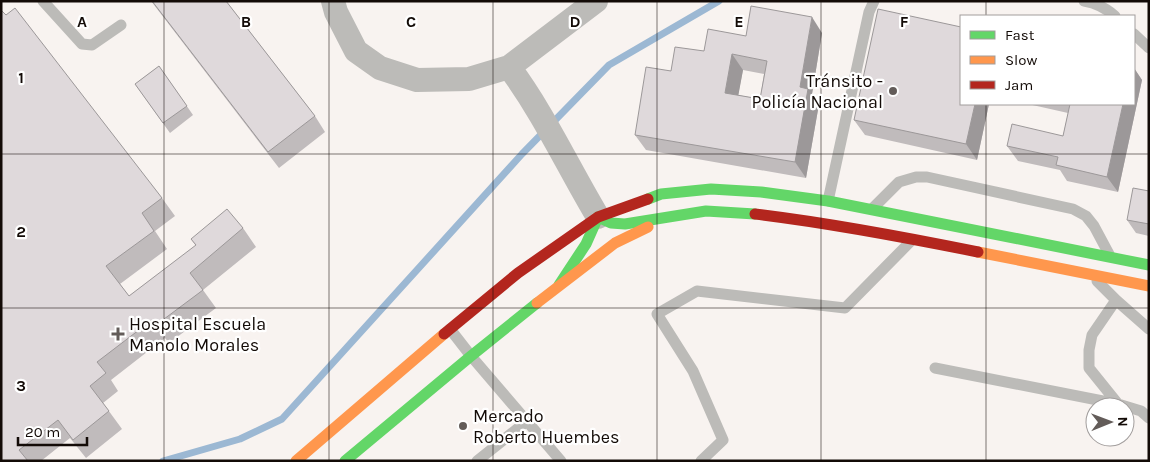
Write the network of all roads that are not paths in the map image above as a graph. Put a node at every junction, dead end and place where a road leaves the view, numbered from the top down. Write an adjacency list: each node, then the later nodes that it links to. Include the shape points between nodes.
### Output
1 (43, 1): 7 (lane, via 82,44 92,45)
2 (333, 1): 10 (street, via 356,51 380,68 417,80 469,79)
3 (596, 1): 10 (street)
4 (874, 1): 12 (lane)
5 (1084, 1): 6 (lane)
6 (1114, 15)
7 (121, 25)
8 (1135, 35): 9 (lane)
9 (1149, 48)
10 (509, 68): 13 (street, via 540,114)
11 (871, 209): 12 (main road); 15 (main road); 17 (lane, via 899,182 926,177 1073,209 1086,216 1094,226)
12 (825, 212): 13 (main road, via 761,192 711,189 661,194); 14 (main road, via 797,219 706,211); 16 (main road)
13 (598, 217): 14 (main road, via 614,224); 20 (main road, via 585,246); 23 (main road, via 518,273)
14 (668, 218): 20 (main road, via 615,243)
15 (920, 219): 16 (lane); 17 (main road)
16 (913, 239): 19 (main road); 36 (lane, via 845,308 697,291 657,314 693,371 723,440)
17 (1112, 258): 18 (main road)
18 (1149, 265)
19 (1090, 274): 21 (main road); 22 (lane)
20 (559, 284): 25 (main road)
21 (1149, 286)
22 (1116, 300): 24 (lane); 27 (lane, via 1092,335 1089,350 1090,368)
23 (450, 329): 25 (lane); 33 (main road, via 332,435)
24 (1149, 329)
25 (471, 356): 31 (lane); 32 (main road)
26 (935, 368): 28 (lane)
27 (1113, 397)
28 (1085, 398)
29 (1135, 409): 30 (lane)
30 (1149, 418)
31 (527, 421): 34 (lane); 35 (lane)
32 (347, 458)
33 (296, 461)
34 (477, 461)
35 (561, 461)
36 (701, 461)

